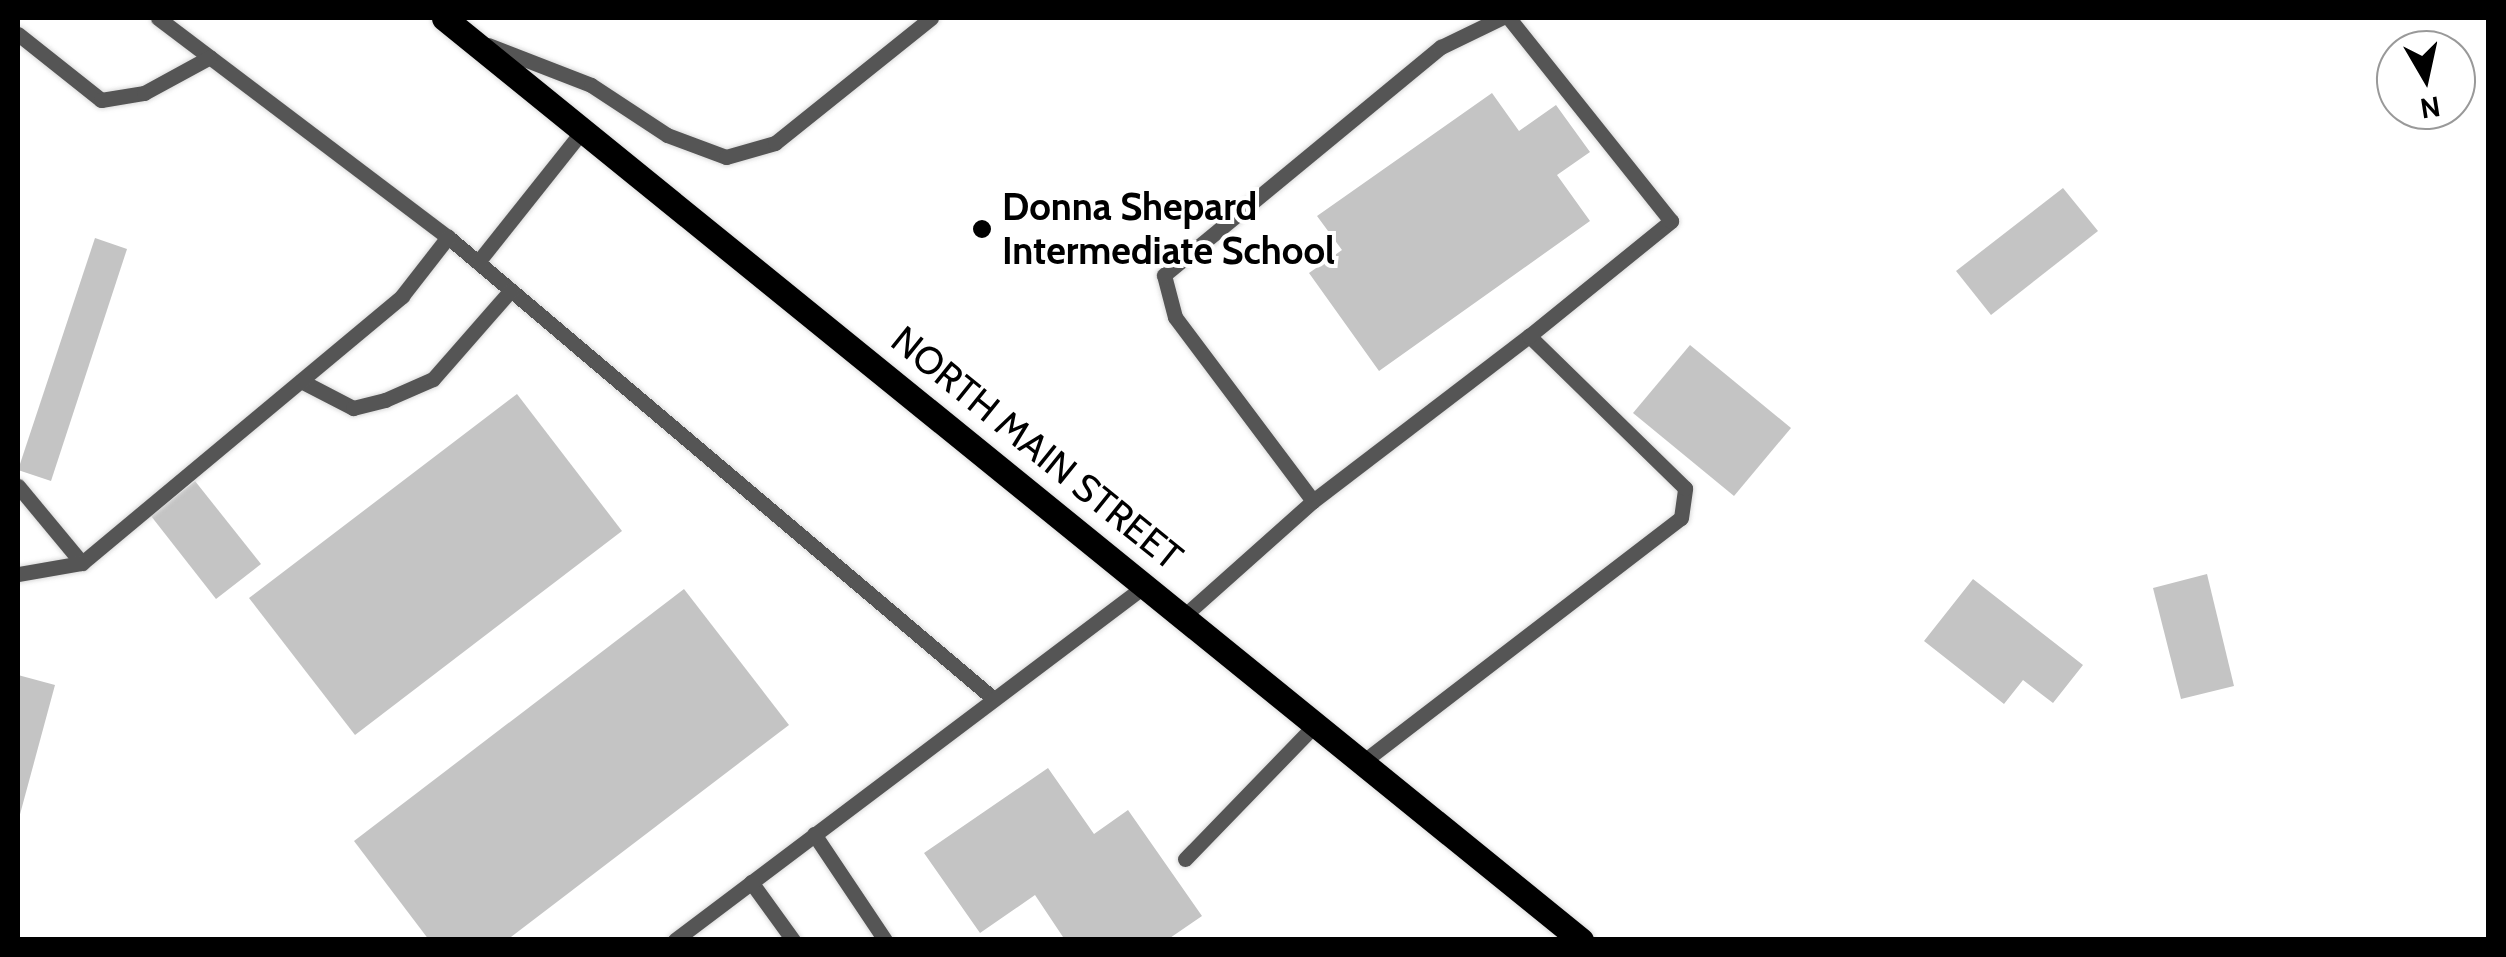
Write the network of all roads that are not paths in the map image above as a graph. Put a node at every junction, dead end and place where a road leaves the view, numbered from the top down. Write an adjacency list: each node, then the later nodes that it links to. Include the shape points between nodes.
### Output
1 (158, 18): 8 (lane)
2 (444, 18): 7 (main road, NORTH MAIN STREET)
3 (932, 18): 7 (lane, via 774,143 726,157 667,135 590,86)
4 (1501, 18): 16 (lane, via 1441,46 1164,275 1175,317)
5 (1509, 18): 13 (lane, via 1671,221)
6 (18, 34): 8 (lane, via 101,100 144,94)
7 (472, 38): 9 (main road, NORTH MAIN STREET)
8 (210, 57): 10 (lane)
9 (583, 130): 11 (lane); 19 (main road, NORTH MAIN STREET)
10 (448, 236): 11 (lane); 14 (lane, via 402,296)
11 (478, 262): 12 (lane)
12 (511, 290): 14 (lane, via 433,379 386,400 353,408); 21 (lane)
13 (1529, 336): 16 (lane); 23 (lane, via 1685,488 1680,518)
14 (301, 381): 17 (lane)
15 (18, 486): 17 (lane)
16 (1313, 501): 20 (lane)
17 (82, 563): 18 (lane)
18 (18, 574)
19 (1147, 584): 20 (main road, NORTH MAIN STREET); 21 (lane)
20 (1185, 615): 22 (main road, NORTH MAIN STREET)
21 (994, 699): 24 (lane)
22 (1316, 724): 23 (main road, NORTH MAIN STREET); 25 (lane)
23 (1364, 762): 30 (main road, NORTH MAIN STREET)
24 (814, 834): 26 (lane); 29 (lane)
25 (1184, 859)
26 (751, 882): 27 (lane); 28 (lane)
27 (675, 940)
28 (793, 940)
29 (885, 940)
30 (1580, 940)

